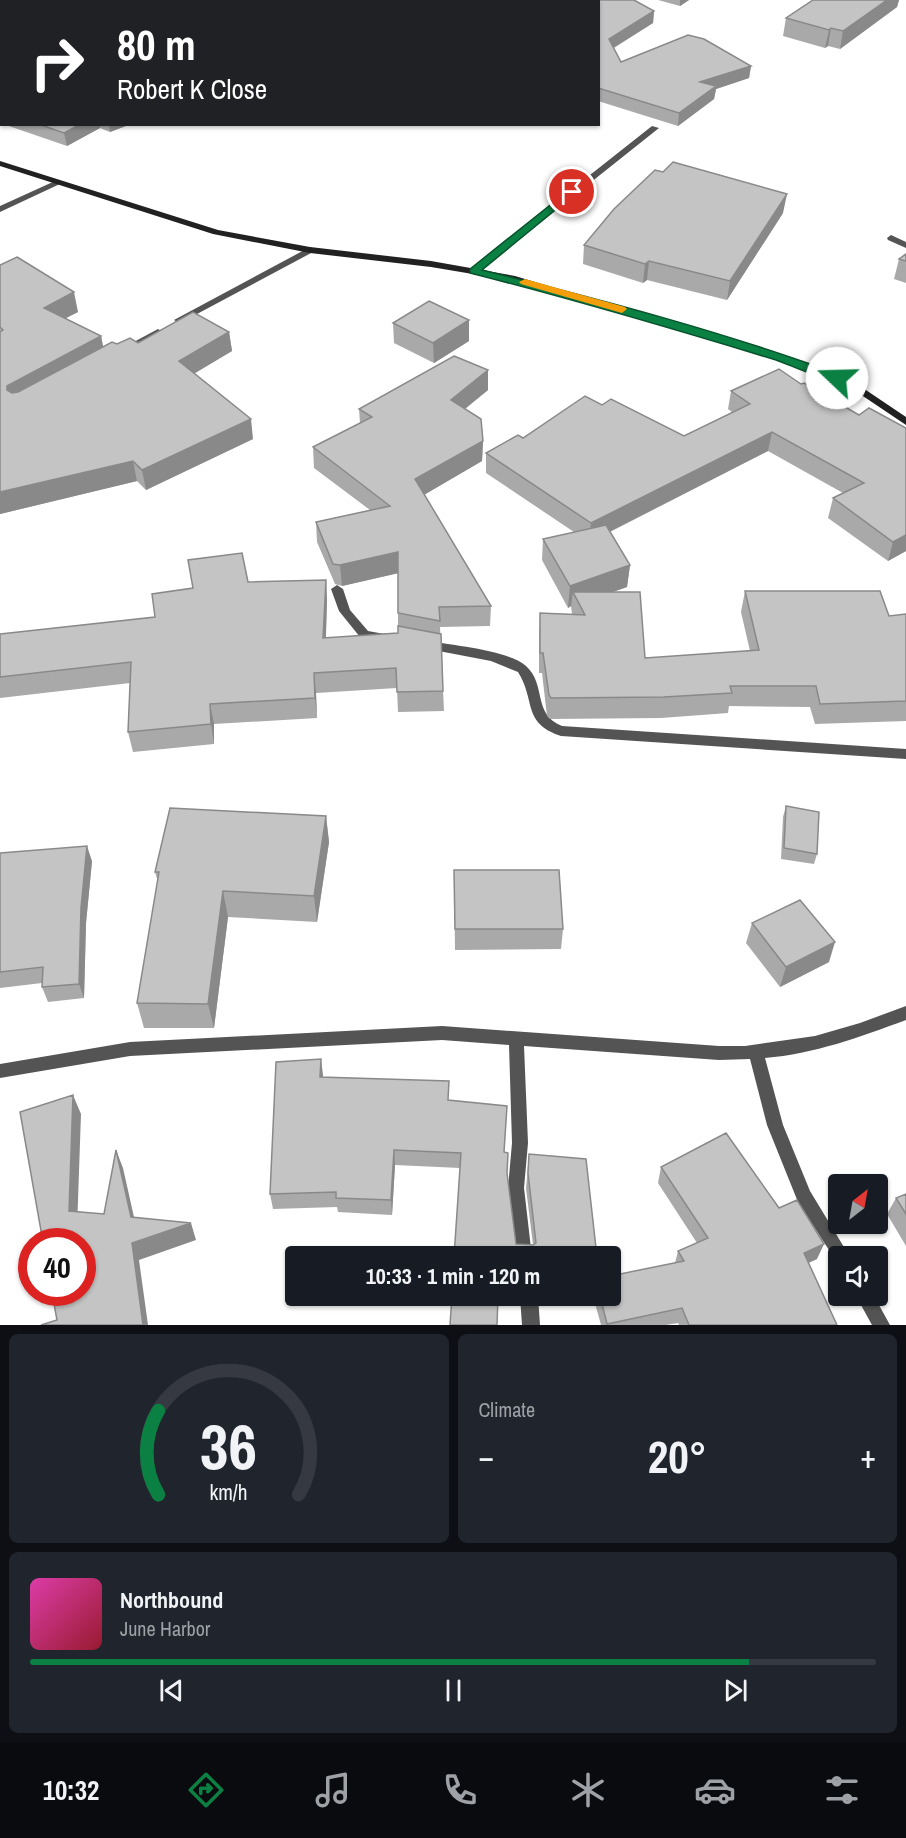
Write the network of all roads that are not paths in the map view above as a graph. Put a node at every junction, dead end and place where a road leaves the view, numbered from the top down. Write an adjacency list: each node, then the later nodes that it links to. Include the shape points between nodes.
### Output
1 (655, 128): 8 (street)
2 (0, 163): 3 (street)
3 (58, 183): 4 (street); 7 (street, via 216,232)
4 (0, 209)
5 (891, 238): 6 (street)
6 (906, 244)
7 (310, 250): 8 (street); 9 (street)
8 (474, 271): 12 (street, via 593,301 823,371 852,384)
9 (174, 323)
10 (164, 329): 11 (street)
11 (111, 357)
12 (906, 422)
13 (337, 589): 14 (street, via 345,611 364,634 488,656 522,669 537,694 539,718 546,726 561,731)
14 (906, 754)
15 (906, 1013): 17 (street, via 803,1047)
16 (516, 1037): 17 (street); 18 (street, via 442,1033 130,1049); 19 (street, via 520,1143 516,1188)
17 (756, 1054): 20 (street, via 775,1125 804,1196)
18 (0, 1071)
19 (523, 1246)
20 (835, 1246)
21 (530, 1306): 23 (street)
22 (871, 1306): 24 (street)
23 (531, 1325)
24 (881, 1325)

